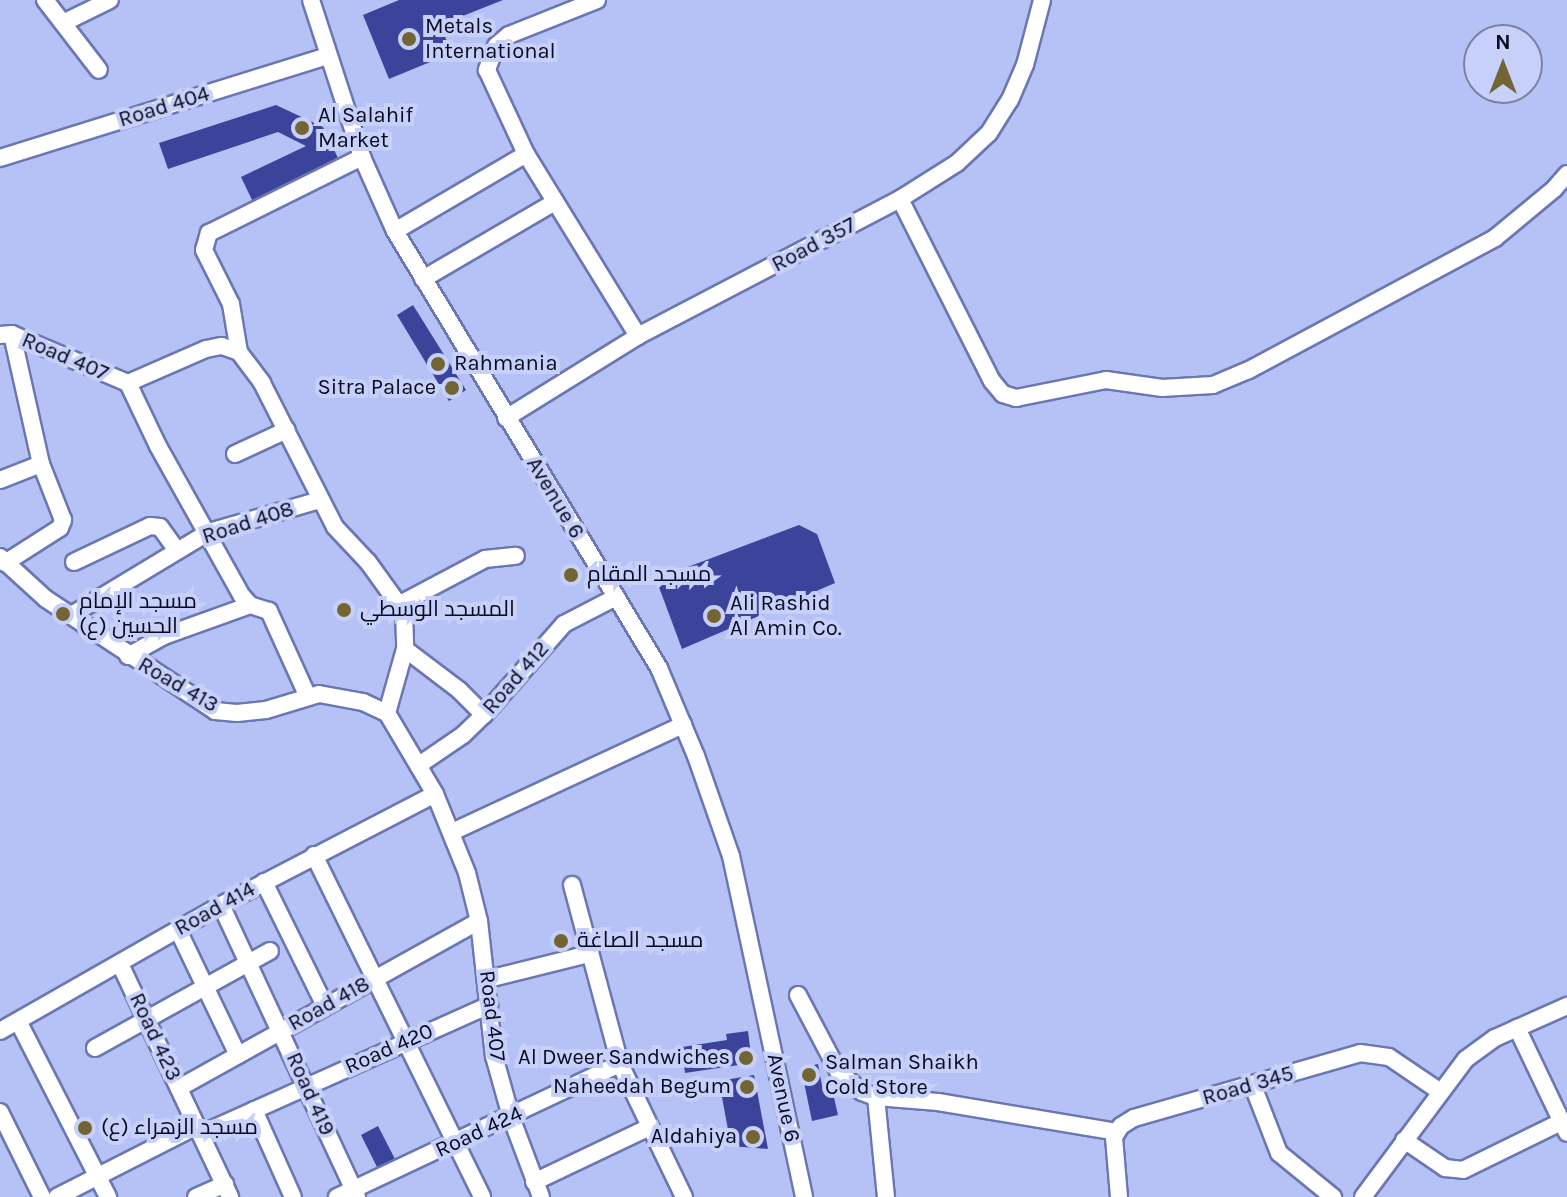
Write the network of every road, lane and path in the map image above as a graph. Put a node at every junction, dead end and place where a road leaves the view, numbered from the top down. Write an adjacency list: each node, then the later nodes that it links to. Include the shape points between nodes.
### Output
1 (45, 0): 6 (street)
2 (110, 0): 6 (street)
3 (311, 0): 7 (street, Avenue 6)
4 (597, 0): 9 (street, via 509,35 496,46 487,70)
5 (1042, 0): 13 (street, Road 357, via 1025,65 989,133 957,163)
6 (63, 23): 8 (street)
7 (328, 56): 10 (street, Avenue 6); 11 (street, Road 404)
8 (99, 70)
9 (526, 154): 14 (street); 15 (street)
10 (362, 157): 15 (street, Avenue 6); 19 (street, via 209,233 204,250 235,315)
11 (0, 158)
12 (1567, 174): 13 (street, via 1495,238 1213,385 1162,388 1106,380 1016,398 1003,394 992,381)
13 (900, 199): 18 (street, Road 357)
14 (555, 202): 16 (street); 18 (street)
15 (395, 231): 16 (street, Avenue 6)
16 (423, 279): 21 (street, Avenue 6)
17 (6, 335): 20 (street, Road 407); 24 (street)
18 (638, 336): 21 (street, Road 357)
19 (239, 352): 20 (street, via 222,346 206,349); 22 (street)
20 (128, 383): 27 (street)
21 (506, 418): 32 (street, Avenue 6)
22 (287, 430): 23 (street); 26 (street)
23 (235, 454)
24 (41, 464): 25 (street); 30 (street, via 63,524)
25 (0, 480)
26 (320, 500): 27 (street, Road 408); 33 (street, via 335,527)
27 (209, 532): 28 (street, Road 408); 34 (street)
28 (177, 550): 31 (street, Road 408, via 160,527 150,526); 35 (street, Road 408)
29 (516, 556): 33 (street, via 485,559)
30 (3, 560): 35 (street, Road 413, via 46,599)
31 (74, 562)
32 (616, 597): 40 (street, Road 412, via 564,624); 41 (street, Avenue 6, via 659,668)
33 (400, 604): 36 (street)
34 (250, 605): 37 (street, via 164,636); 38 (street, via 269,611)
35 (73, 614): 37 (street, Road 413)
36 (405, 649): 39 (street); 40 (street)
37 (128, 656): 38 (street, Road 413, via 215,711 266,710)
38 (308, 697): 39 (street, Road 413, via 341,696)
39 (387, 713): 42 (street)
40 (484, 715): 42 (street, Road 412)
41 (683, 725): 44 (street); 96 (street, Avenue 6, via 731,856)
42 (419, 765): 43 (street)
43 (435, 794): 44 (street, Road 407); 45 (street, Road 414)
44 (452, 832): 49 (street, Road 407)
45 (314, 855): 46 (street, Road 414); 55 (street)
46 (264, 882): 48 (street, Road 414); 60 (street)
47 (572, 885): 52 (street)
48 (221, 905): 50 (street, Road 414); 53 (street, Road 419)
49 (479, 921): 55 (street, Road 418); 56 (street, Road 407)
50 (178, 930): 54 (street, Road 414); 57 (street)
51 (270, 951): 53 (street)
52 (589, 954): 56 (street); 70 (street)
53 (249, 963): 57 (street); 65 (street, Road 419)
54 (120, 964): 62 (street, Road 423); 63 (street, Road 414)
55 (376, 978): 60 (street, Road 418); 67 (street)
56 (488, 979): 59 (street, Road 407)
57 (204, 987): 62 (street); 69 (street)
58 (798, 995): 75 (street, via 838,1071)
59 (490, 1005): 67 (street, Road 420); 78 (street, Road 407, via 494,1056)
60 (325, 1006): 65 (street, Road 418)
61 (1567, 1006): 64 (street)
62 (146, 1019): 68 (street); 73 (street, Road 423)
63 (18, 1021): 66 (street, Road 414); 85 (street)
64 (1517, 1028): 74 (street, via 1475,1051); 80 (street)
65 (282, 1030): 69 (street, Road 418); 71 (street, Road 419)
66 (0, 1031)
67 (406, 1039): 71 (street, Road 420); 84 (street)
68 (95, 1048)
69 (238, 1055): 73 (street, Road 418)
70 (620, 1064): 78 (street, Road 424); 79 (street)
71 (307, 1086): 76 (street, Road 420); 88 (street, Road 419)
72 (1253, 1086): 74 (street, Road 345, via 1370,1053 1389,1057); 82 (street, Road 345, via 1134,1118); 99 (street, via 1279,1153)
73 (179, 1088): 81 (street, Road 423)
74 (1439, 1091): 83 (street)
75 (876, 1097): 82 (street); 97 (street)
76 (254, 1110): 81 (street, Road 420); 94 (street)
77 (0, 1112): 90 (street)
78 (511, 1117): 84 (street, Road 424); 86 (street, Road 407)
79 (650, 1127): 86 (street); 89 (street)
80 (1564, 1128): 83 (street, via 1463,1170 1445,1168)
81 (199, 1130): 85 (street, Road 420); 87 (street, Road 423)
82 (1117, 1132): 98 (street)
83 (1404, 1140): 100 (street)
84 (457, 1142): 88 (street, Road 424); 95 (street)
85 (99, 1177): 91 (street, Road 420); 92 (street)
86 (538, 1189)
87 (228, 1191): 93 (street)
88 (349, 1195)
89 (678, 1195)
90 (42, 1197)
91 (57, 1197)
92 (108, 1197)
93 (196, 1197)
94 (293, 1197)
95 (482, 1197)
96 (804, 1197)
97 (886, 1197)
98 (1119, 1197)
99 (1333, 1197)
100 (1363, 1197)

